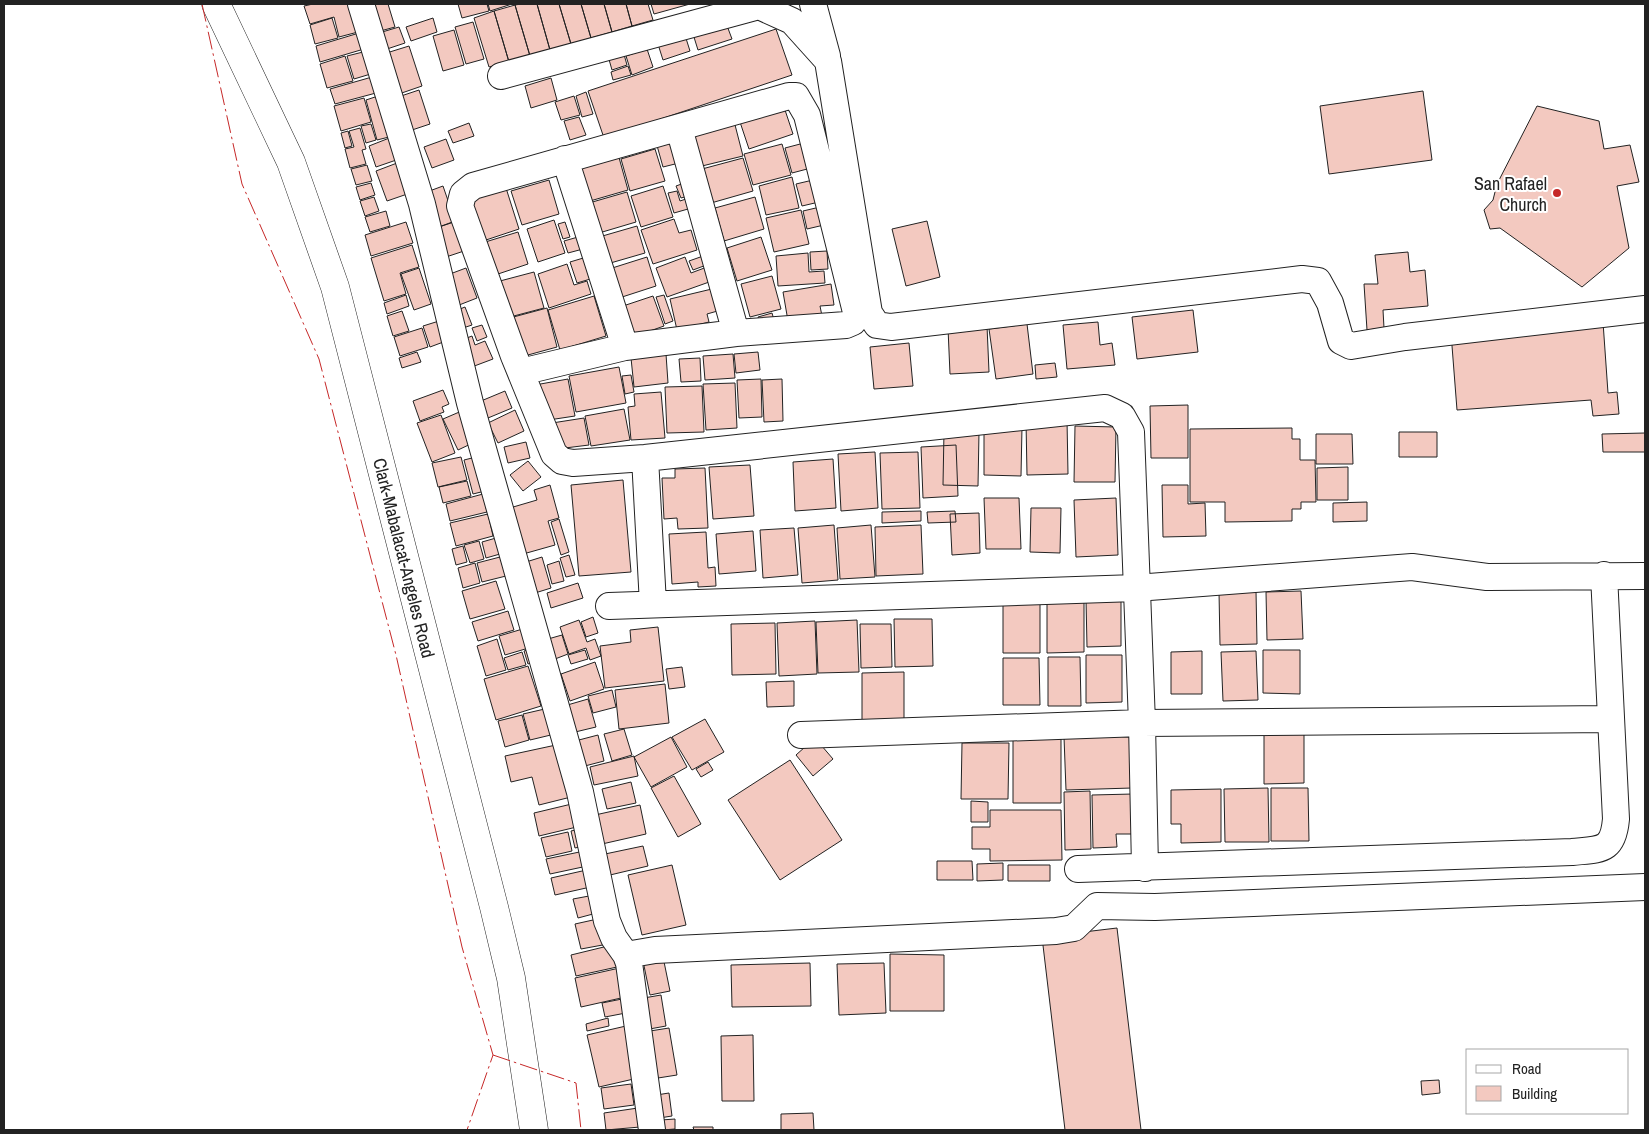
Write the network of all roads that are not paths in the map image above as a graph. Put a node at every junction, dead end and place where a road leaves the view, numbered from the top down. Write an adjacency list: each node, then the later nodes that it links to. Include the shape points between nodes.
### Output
1 (216, 4): 25 (main road, Clark-Mabalacat-Angeles Road, via 291,162 335,287 497,916 511,978)
2 (361, 4): 24 (street, via 422,204 470,403 580,792 607,921)
3 (813, 4): 4 (street)
4 (828, 61): 5 (street, via 792,21 759,6); 8 (street, via 869,313 877,325 891,327 1302,279 1318,281 1322,285 1341,341 1351,346)
5 (501, 76)
6 (679, 128): 7 (street); 9 (street); 9 (street, via 789,96 796,96 807,115 857,316 846,324)
7 (565, 159): 10 (street); 11 (street, via 473,186 463,194 460,206)
8 (1645, 309)
9 (736, 333): 10 (street)
10 (625, 346): 11 (street)
11 (521, 372): 12 (street, via 554,454 562,461 573,464)
12 (645, 458): 15 (street, via 1105,408 1122,416 1131,432); 16 (street)
13 (1604, 575): 14 (street); 15 (street, via 1487,577 1412,568); 18 (street)
14 (1645, 576)
15 (1136, 588): 16 (street); 19 (street)
16 (653, 604): 17 (street)
17 (609, 606)
18 (1611, 719): 19 (street); 22 (street, via 1616,820 1614,837 1608,845 1595,849)
19 (1142, 723): 20 (street); 22 (street)
20 (801, 736)
21 (1078, 868): 22 (street)
22 (1145, 868)
23 (1645, 886): 24 (street, via 1155,907 1097,906 1074,928 1056,931 655,950)
24 (626, 955): 26 (street)
25 (534, 1130)
26 (652, 1130)

